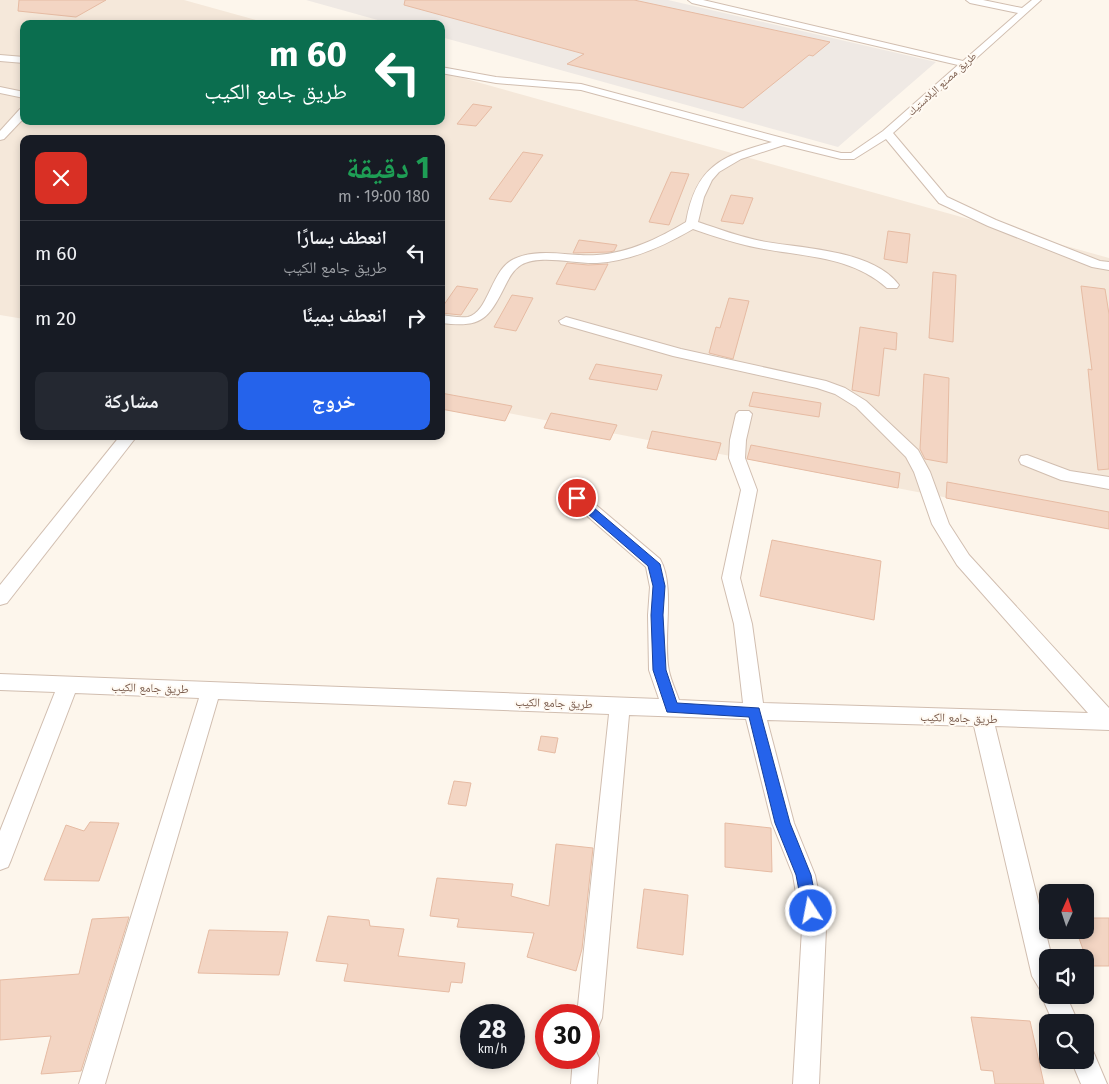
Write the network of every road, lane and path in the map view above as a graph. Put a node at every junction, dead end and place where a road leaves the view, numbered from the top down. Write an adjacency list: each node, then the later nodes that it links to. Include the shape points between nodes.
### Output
1 (692, 0): 7 (street)
2 (970, 0): 4 (street)
3 (1037, 0): 4 (street, طريق مصنع البلاستيك)
4 (1024, 11): 7 (street, طريق مصنع البلاستيك)
5 (0, 58): 6 (street)
6 (20, 60)
7 (965, 64): 12 (street, طريق مصنع البلاستيك)
8 (445, 71): 14 (street, via 496,80 581,87)
9 (0, 90): 10 (street)
10 (20, 94)
11 (20, 115): 13 (street)
12 (887, 133): 14 (street, طريق مصنع البلاستيك, via 854,156 841,156); 16 (street, via 943,200 992,223)
13 (0, 137)
14 (785, 142): 15 (street, via 740,156 716,170 701,188)
15 (692, 224): 17 (street, via 761,245 860,264 878,272); 18 (street, via 639,249 611,258 536,258 516,262 505,271 478,318 469,322)
16 (1109, 266)
17 (892, 285)
18 (445, 319)
19 (566, 322): 33 (street, via 678,353 822,384 861,404 918,462 941,524 963,560)
20 (744, 414): 31 (street, via 737,458 748,490 730,578 743,624)
21 (126, 440): 25 (street)
22 (1027, 460): 23 (street, via 1067,476)
23 (1109, 483)
24 (577, 498): 30 (street, via 654,564 659,586 659,670)
25 (0, 598)
26 (0, 682): 27 (street, طريق جامع الكيب)
27 (68, 684): 28 (street, طريق جامع الكيب); 34 (street)
28 (211, 690): 29 (street, طريق جامع الكيب); 39 (street)
29 (620, 706): 30 (street, طريق جامع الكيب); 36 (street)
30 (672, 708): 31 (street, طريق جامع الكيب)
31 (754, 712): 32 (street, طريق جامع الكيب); 41 (street, via 782,823 804,875 814,928)
32 (983, 718): 33 (street, طريق جامع الكيب); 35 (street)
33 (1109, 722)
34 (0, 860)
35 (1039, 955)
36 (591, 1004)
37 (585, 1069): 40 (street)
38 (1088, 1069): 42 (street)
39 (92, 1084)
40 (584, 1084)
41 (806, 1084)
42 (1094, 1084)

